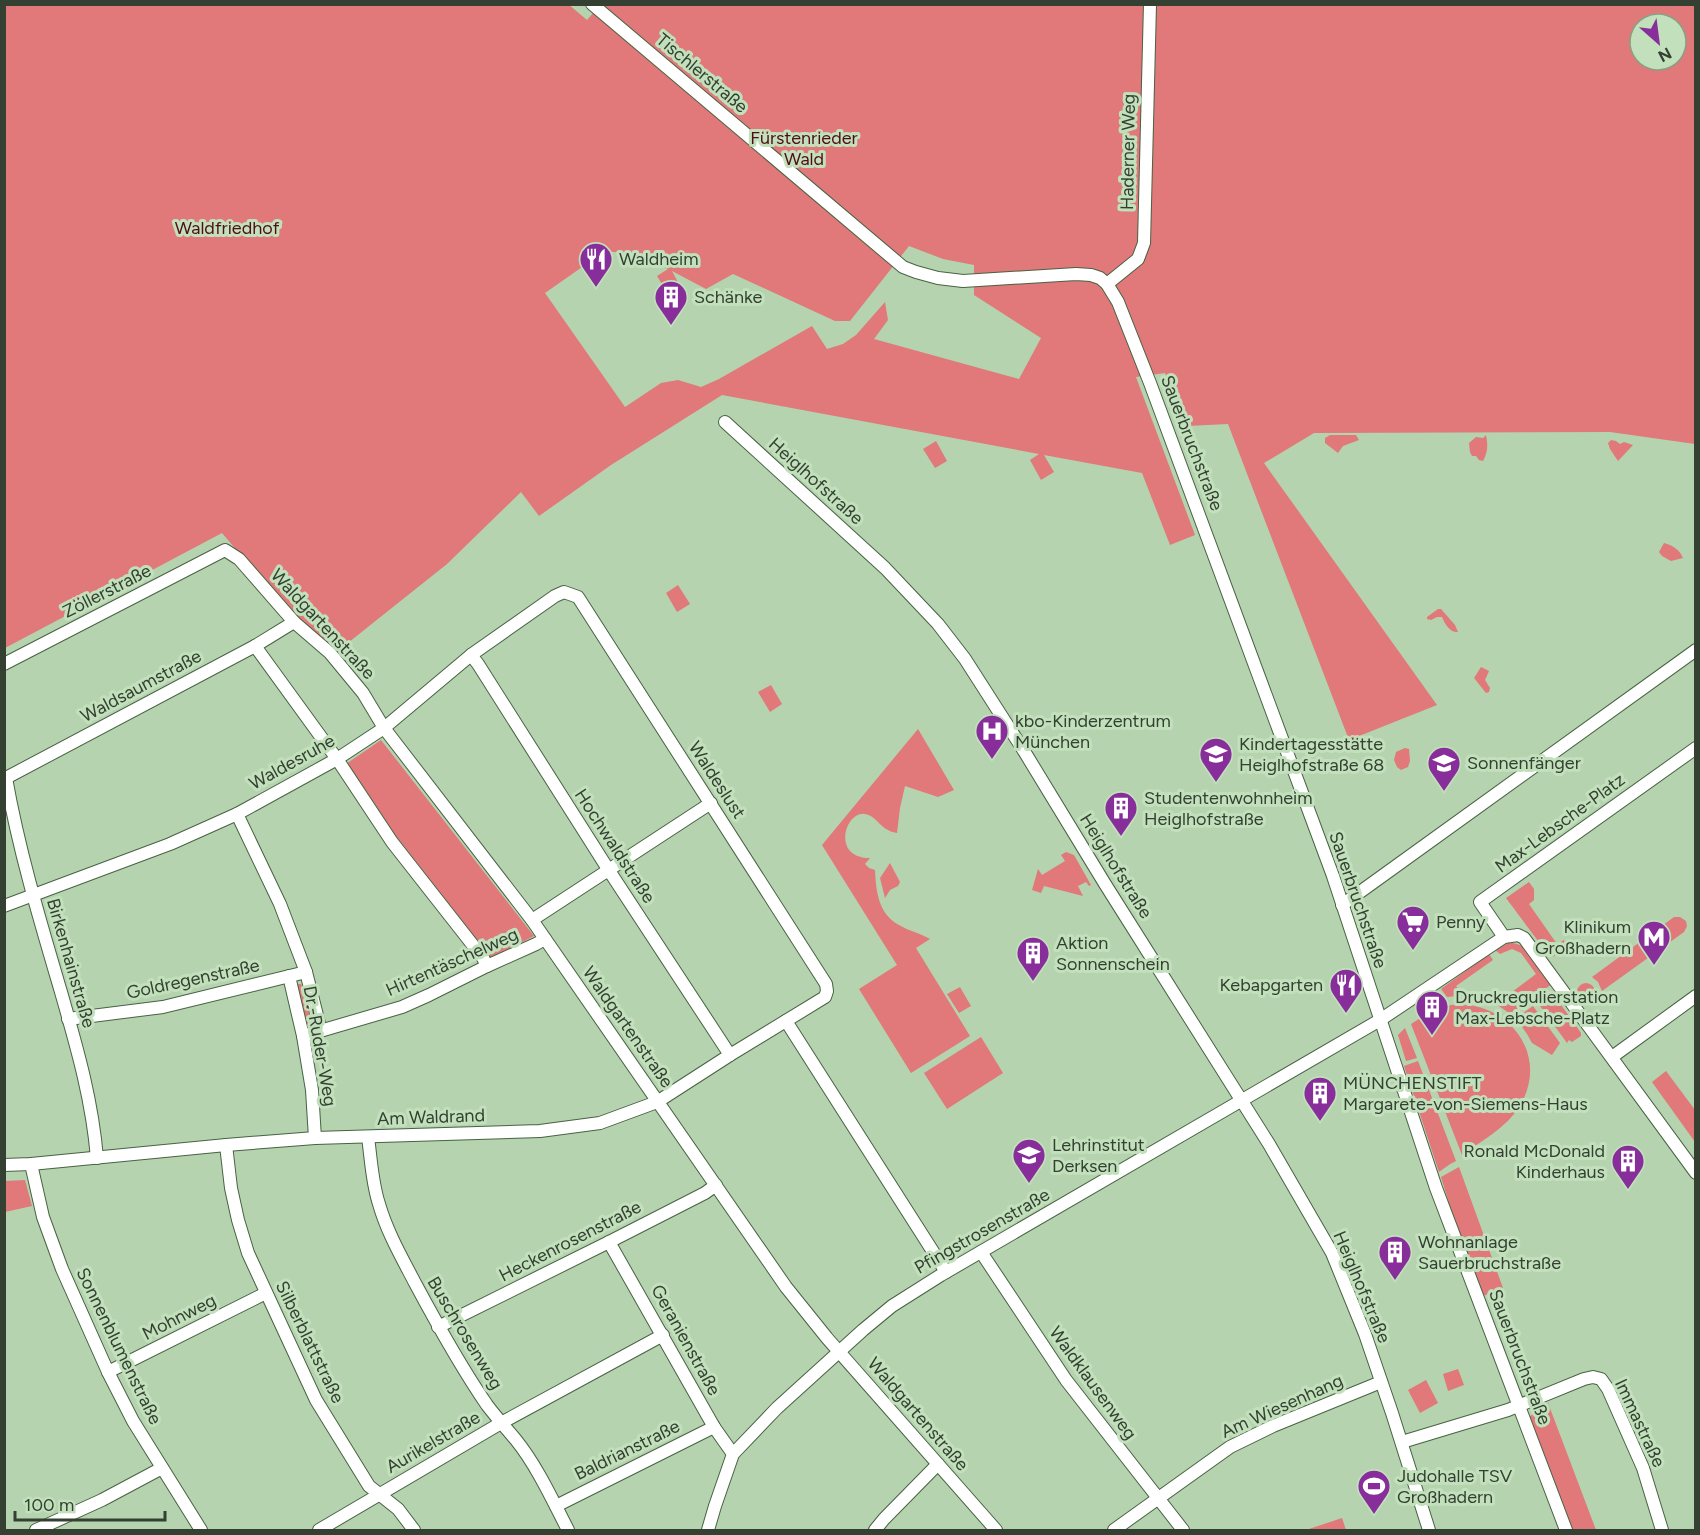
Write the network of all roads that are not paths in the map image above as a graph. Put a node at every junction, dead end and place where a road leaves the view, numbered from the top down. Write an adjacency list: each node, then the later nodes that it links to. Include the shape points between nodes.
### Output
1 (592, 4): 3 (street, Tischlerstraße, via 903,267 963,281 1076,274 1100,278)
2 (1150, 4): 3 (street, Haderner Weg, via 1144,243 1138,259)
3 (1107, 284): 21 (street, Sauerbruchstraße, via 1159,405)
4 (725, 422): 38 (street, Heiglhofstraße, via 885,568 943,629)
5 (225, 550): 7 (street, Waldgartenstraße, via 239,559); 11 (street, Zöllerstraße)
6 (564, 592): 10 (street, Waldesruhe); 16 (street, Waldeslust, via 578,597)
7 (294, 622): 8 (street, Waldsaumstraße); 12 (street, Waldgartenstraße, via 330,653 363,693)
8 (255, 646): 14 (street); 15 (street, Waldsaumstraße)
9 (1695, 650): 21 (street)
10 (471, 655): 12 (street, Waldesruhe); 19 (street, Hochwaldstraße)
11 (4, 664)
12 (384, 728): 14 (street, Waldesruhe); 23 (street, Waldgartenstraße)
13 (1695, 748): 24 (street, Max-Lebsche-Platz, via 1480,902)
14 (337, 759): 18 (street, Waldesruhe); 26 (street, via 392,842)
15 (5, 778): 17 (street, Birkenhainstraße)
16 (711, 803): 19 (street, Hirtentäschelweg); 30 (street, Waldeslust, via 826,984)
17 (9, 813): 20 (street, Birkenhainstraße)
18 (237, 814): 20 (street, Waldesruhe); 27 (street, Dr.-Ruder-Weg, via 280,904)
19 (609, 869): 23 (street, Hirtentäschelweg); 36 (street, Hochwaldstraße)
20 (32, 895): 22 (street, Waldesruhe); 31 (street, Birkenhainstraße)
21 (1342, 905): 32 (street, Sauerbruchstraße)
22 (4, 906)
23 (532, 920): 25 (street, Waldgartenstraße)
24 (1504, 937): 32 (street); 37 (street, via 1524,938)
25 (545, 939): 26 (street, Hirtentäschelweg); 39 (street, Waldgartenstraße)
26 (487, 966): 34 (street, Hirtentäschelweg, via 402,1007)
27 (306, 972): 28 (street, Dr.-Ruder-Weg); 34 (street, Dr.-Ruder-Weg)
28 (289, 976): 31 (street, Goldregenstraße, via 163,1007); 35 (street, Dr.-Ruder-Weg)
29 (1695, 996): 37 (street)
30 (825, 997): 33 (street, Am Waldrand)
31 (68, 1019): 43 (street, Birkenhainstraße, via 89,1097)
32 (1380, 1020): 38 (street, Pfingstrosenstraße); 57 (street, Sauerbruchstraße, via 1436,1188)
33 (786, 1021): 36 (street, Am Waldrand); 50 (street)
34 (321, 1031): 35 (street, Hirtentäschelweg)
35 (303, 1036): 41 (street, Dr.-Ruder-Weg)
36 (730, 1055): 39 (street, Am Waldrand)
37 (1612, 1057): 46 (street)
38 (1242, 1100): 49 (street, Pfingstrosenstraße); 56 (street, Heiglhofstraße, via 1332,1253)
39 (657, 1102): 40 (street, Am Waldrand, via 600,1123 540,1131); 47 (street, Waldgartenstraße)
40 (368, 1137): 41 (street, Am Waldrand); 52 (street, Buschrosenweg, via 378,1204)
41 (315, 1138): 42 (street, Am Waldrand)
42 (226, 1145): 43 (street, Am Waldrand); 51 (street, Silberblattstraße, via 238,1220)
43 (97, 1158): 44 (street, Am Waldrand)
44 (32, 1164): 45 (street, Am Waldrand); 55 (street, Sonnenblumenstraße, via 43,1217)
45 (4, 1165)
46 (1695, 1173)
47 (716, 1185): 48 (street, Heckenrosenstraße); 54 (street, Waldgartenstraße, via 786,1287)
48 (609, 1242): 52 (street, Heckenrosenstraße); 53 (street, Geranienstraße)
49 (981, 1252): 50 (street, Pfingstrosenstraße); 65 (street, Waldklausenweg, via 1066,1380)
50 (946, 1272): 54 (street, Pfingstrosenstraße, via 892,1306)
51 (266, 1293): 55 (street, Mohnweg); 64 (street, Silberblattstraße, via 316,1400 369,1486)
52 (438, 1327): 58 (street, Buschrosenweg)
53 (663, 1335): 58 (street, Aurikelstraße); 59 (street, Geranienstraße)
54 (839, 1352): 61 (street, Pfingstrosenstraße); 62 (street, Waldgartenstraße)
55 (108, 1372): 63 (street, Sonnenblumenstraße)
56 (1381, 1382): 60 (street, Heiglhofstraße); 65 (street, Am Wiesenhang, via 1230,1447)
57 (1519, 1406): 60 (street); 78 (street, Sauerbruchstraße); 79 (street, Immastraße, via 1584,1379 1601,1379 1643,1468)
58 (501, 1423): 64 (street, Aurikelstraße); 66 (street, Buschrosenweg, via 517,1441)
59 (714, 1427): 61 (street, Geranienstraße); 66 (street, Baldrianstraße)
60 (1402, 1442): 77 (street, Heiglhofstraße)
61 (733, 1454): 72 (street, Pfingstrosenstraße)
62 (938, 1464): 73 (street); 74 (street, Waldgartenstraße)
63 (162, 1468): 67 (street); 68 (street, Sonnenblumenstraße)
64 (379, 1494): 69 (street, Aurikelstraße); 70 (street, Silberblattstraße, via 398,1509)
65 (1158, 1499): 75 (street, Am Wiesenhang); 76 (street, Waldklausenweg)
66 (556, 1506): 71 (street, Buschrosenweg)
67 (36, 1530)
68 (201, 1530)
69 (319, 1530)
70 (414, 1530)
71 (568, 1530)
72 (708, 1530)
73 (875, 1530)
74 (996, 1530)
75 (1114, 1530)
76 (1183, 1530)
77 (1429, 1530)
78 (1566, 1530)
79 (1662, 1530)

